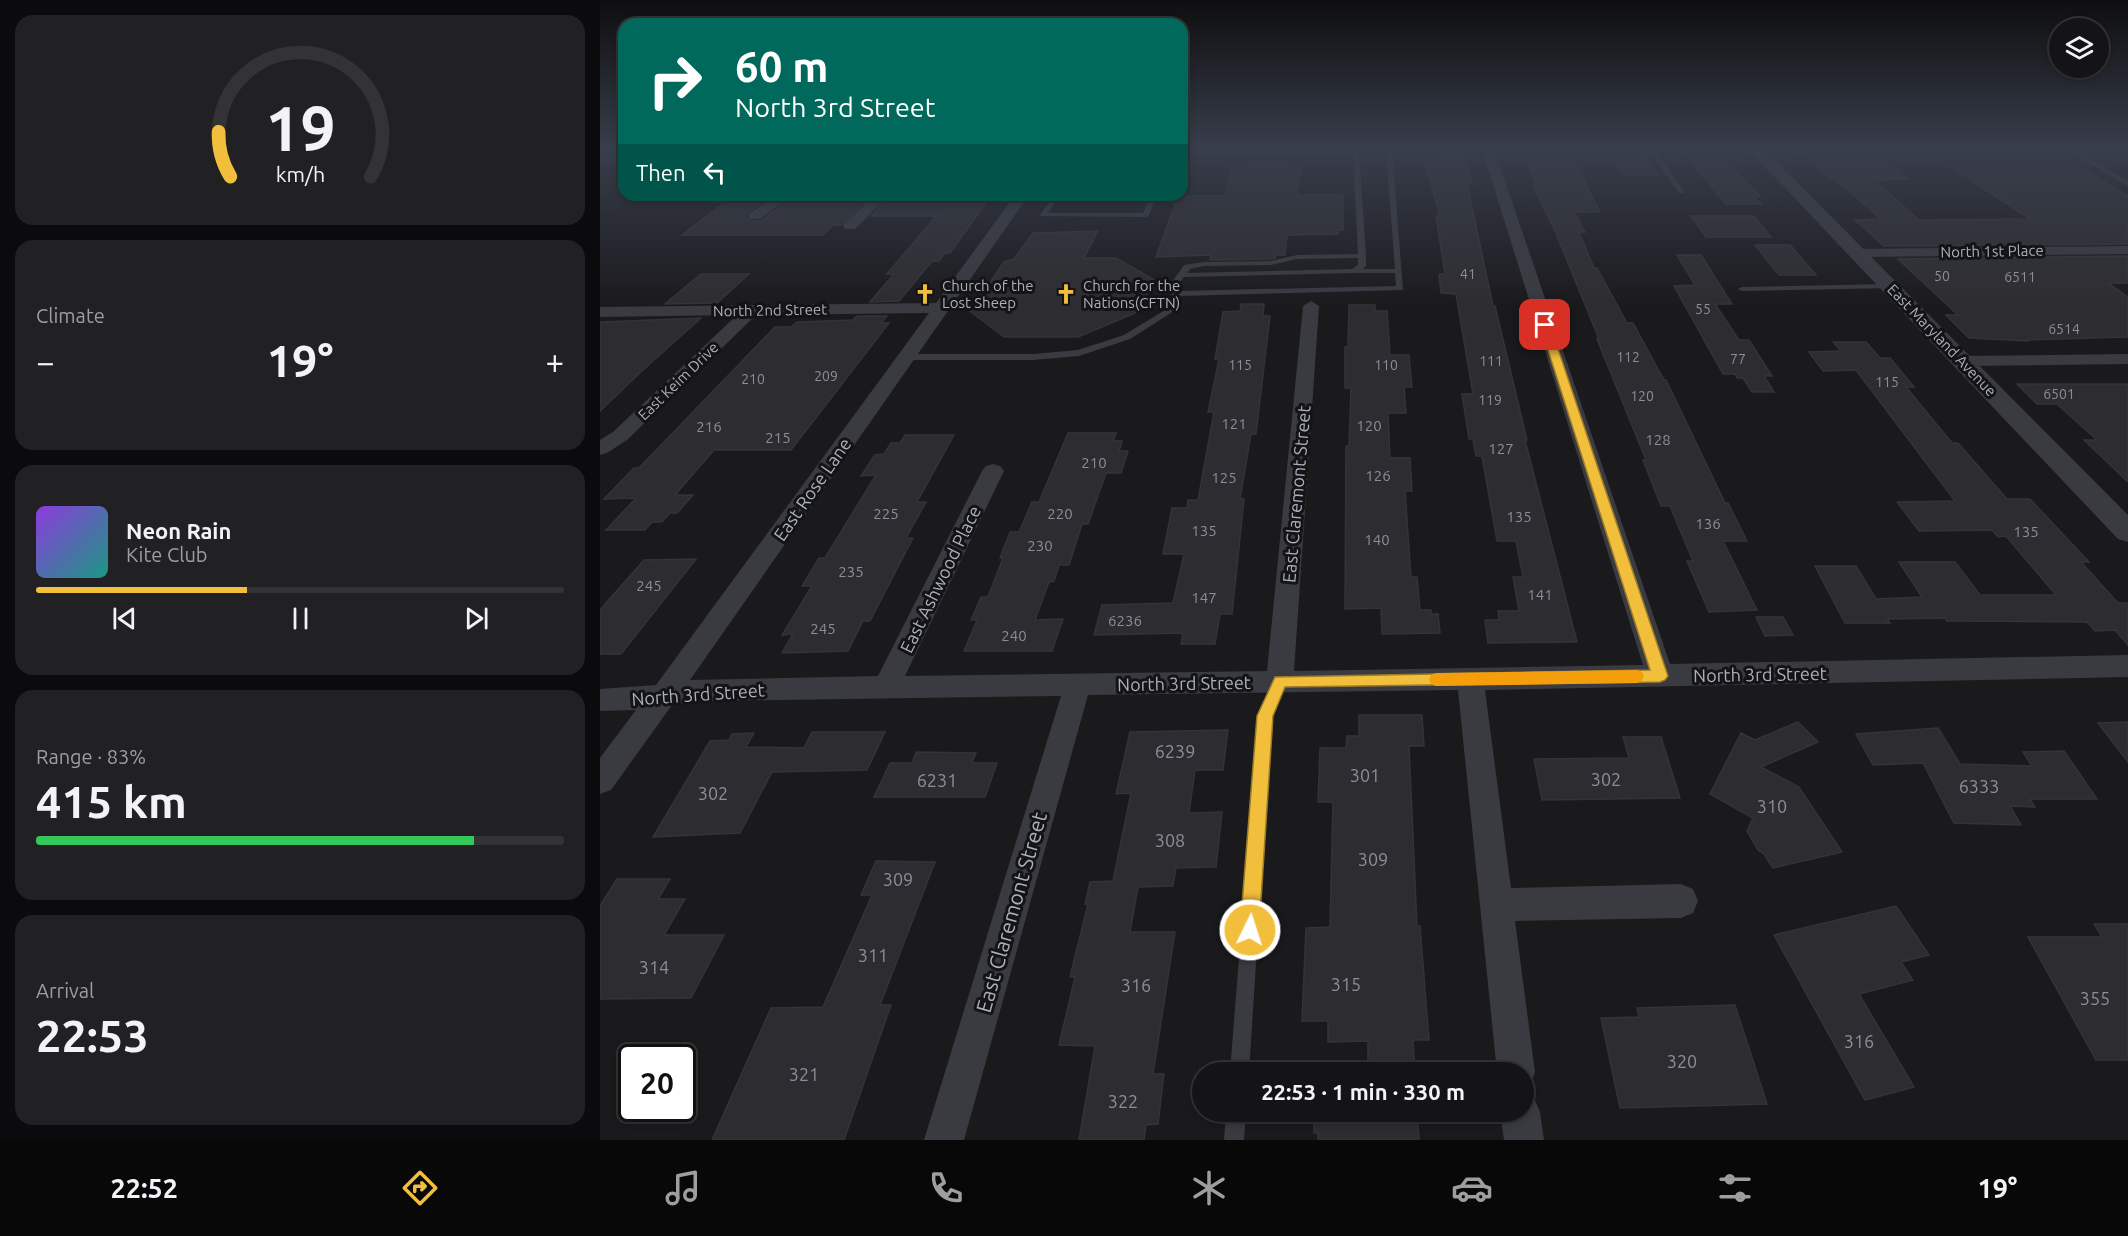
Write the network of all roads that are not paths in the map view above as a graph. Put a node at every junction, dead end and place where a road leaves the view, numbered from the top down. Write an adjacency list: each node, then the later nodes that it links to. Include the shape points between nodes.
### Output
1 (769, 202): 2 (street, via 755,216)
2 (775, 202)
3 (875, 202): 11 (street)
4 (1017, 202): 22 (street, East Rose Lane)
5 (1052, 202): 6 (lane, via 1043,215 1146,215)
6 (1151, 202)
7 (1359, 202): 14 (lane)
8 (1393, 202): 16 (lane)
9 (1505, 202): 32 (street)
10 (1807, 202): 13 (street, East Maryland Avenue)
11 (850, 226)
12 (2128, 250): 13 (street, North 1st Place)
13 (1856, 253): 18 (street, East Maryland Avenue)
14 (1362, 256): 15 (lane, via 1362,266); 17 (lane, via 1204,264 1187,267)
15 (1354, 271): 16 (lane); 17 (lane)
16 (1398, 271): 20 (lane, via 1400,288)
17 (1182, 274): 20 (lane, via 1176,282)
18 (1889, 286): 19 (lane); 27 (street, East Maryland Avenue)
19 (1742, 289)
20 (1176, 294): 25 (lane, via 1168,311 1127,337 1079,353)
21 (1311, 306): 34 (street, East Claremont Street)
22 (941, 308): 23 (street, North 2nd Street); 25 (street, East Rose Lane)
23 (752, 310): 24 (street, North 2nd Street); 28 (street, East Keim Drive, via 620,436)
24 (600, 312)
25 (906, 357): 37 (street, East Rose Lane)
26 (2128, 359): 27 (street)
27 (1962, 361): 30 (street, East Maryland Avenue)
28 (600, 449)
29 (993, 471): 36 (street, East Ashwood Place)
30 (2128, 532)
31 (2128, 666): 32 (street, North 3rd Street)
32 (1660, 676): 33 (street, North 3rd Street)
33 (1470, 679): 34 (street, North 3rd Street); 41 (street)
34 (1280, 681): 35 (street, North 3rd Street); 42 (lane, via 1265,716)
35 (1078, 684): 36 (street, North 3rd Street); 46 (street, East Claremont Street)
36 (886, 687): 37 (street, North 3rd Street)
37 (666, 693): 38 (street, North 3rd Street); 39 (street, East Rose Lane)
38 (600, 700)
39 (600, 781)
40 (1681, 901): 41 (street)
41 (1496, 904): 43 (street)
42 (1240, 1062)
43 (1515, 1062)
44 (1235, 1122): 47 (lane)
45 (1521, 1122): 48 (street)
46 (944, 1140)
47 (1234, 1140)
48 (1524, 1140)

